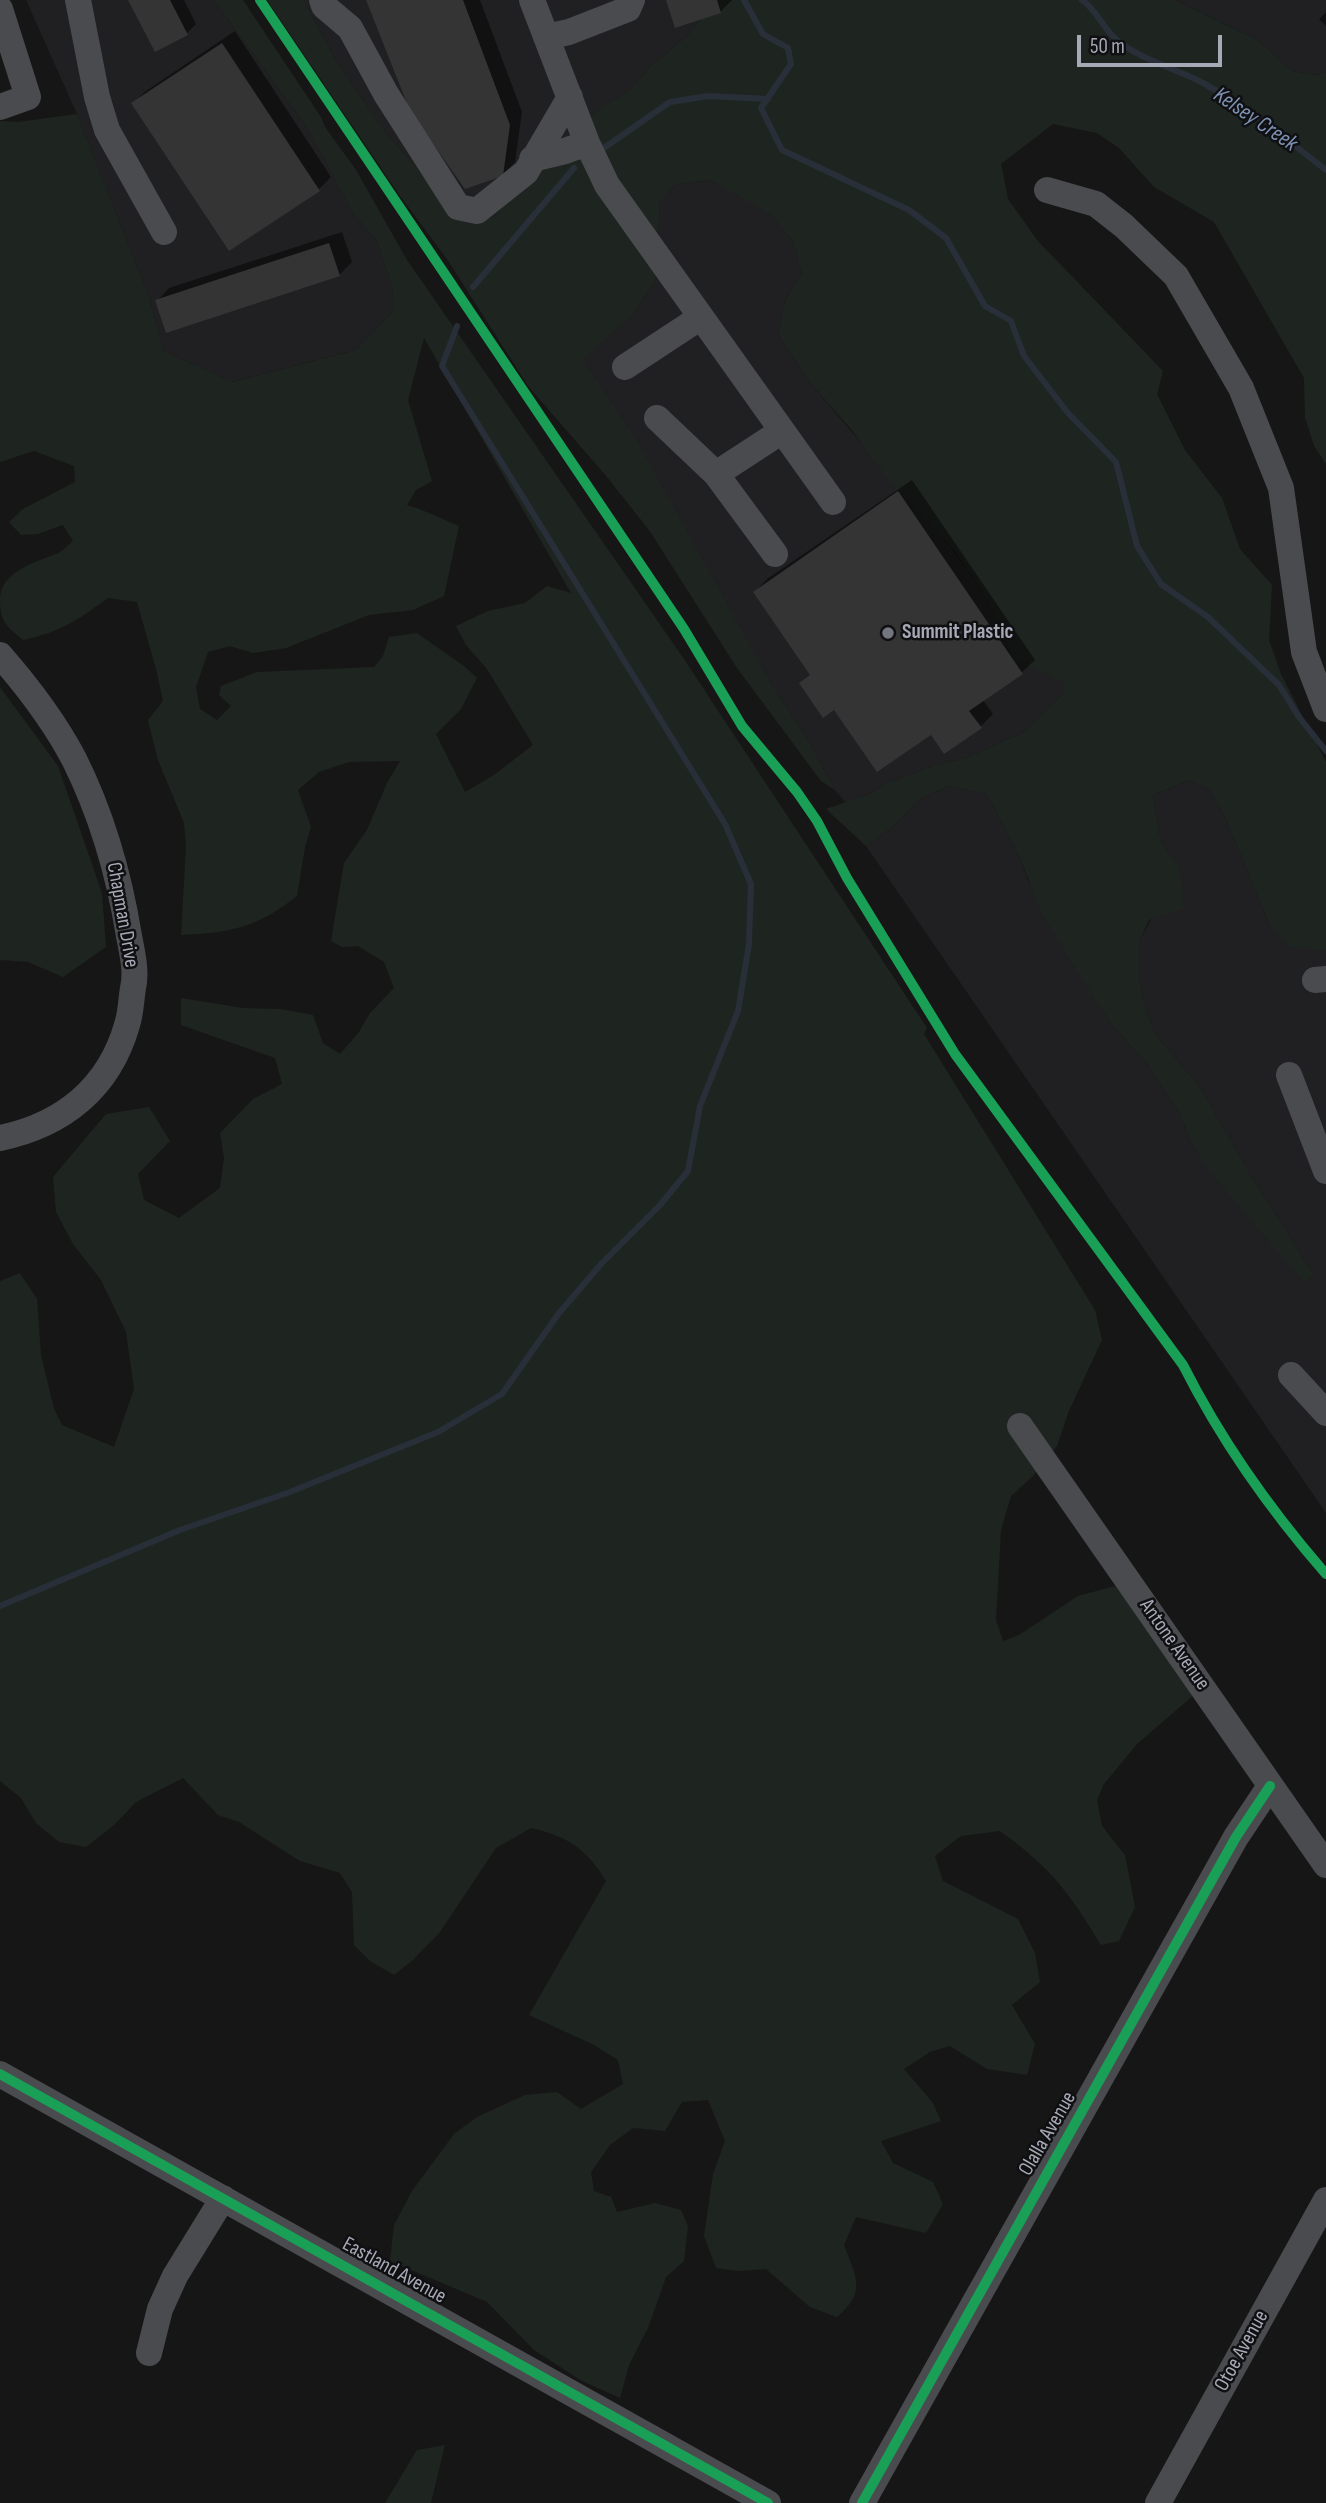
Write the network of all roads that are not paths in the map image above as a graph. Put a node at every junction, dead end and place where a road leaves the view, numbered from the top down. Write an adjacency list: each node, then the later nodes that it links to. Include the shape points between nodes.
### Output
1 (78, 0): 12 (street, via 107,130)
2 (322, 0): 10 (street, via 350,28 457,207 477,211 526,172)
3 (532, 0): 6 (street)
4 (632, 0): 6 (street, via 628,9)
5 (0, 9): 8 (street, via 28,97)
6 (546, 37): 7 (street)
7 (570, 97): 9 (street); 10 (street)
8 (0, 107)
9 (587, 143): 10 (street); 13 (street, via 607,185)
10 (532, 159)
11 (1047, 190): 21 (street, via 1096,204 1177,276 1241,388 1281,488 1304,652)
12 (164, 232)
13 (701, 317): 14 (street); 16 (street)
14 (625, 367)
15 (657, 418): 17 (street)
16 (782, 431): 17 (street); 18 (street)
17 (716, 474): 19 (street)
18 (833, 502)
19 (775, 554)
20 (0, 655): 23 (street, Chapman Drive, via 58,730 92,798 123,898 134,989 114,1060 87,1096 35,1129)
21 (1326, 709)
22 (1289, 1075): 24 (street)
23 (0, 1138)
24 (1326, 1171)
25 (1291, 1375): 26 (street)
26 (1326, 1413)
27 (1020, 1426): 28 (street, Antone Avenue)
28 (1270, 1786): 29 (street, Antone Avenue); 35 (street, Olalla Avenue, via 1236,1837)
29 (1326, 1865)
30 (0, 2074): 31 (street, Eastland Avenue)
31 (223, 2198): 33 (street, via 175,2276 160,2309); 34 (street, Eastland Avenue)
32 (1326, 2200): 36 (street, Otoe Avenue)
33 (149, 2353)
34 (768, 2503)
35 (862, 2503)
36 (1158, 2503)

